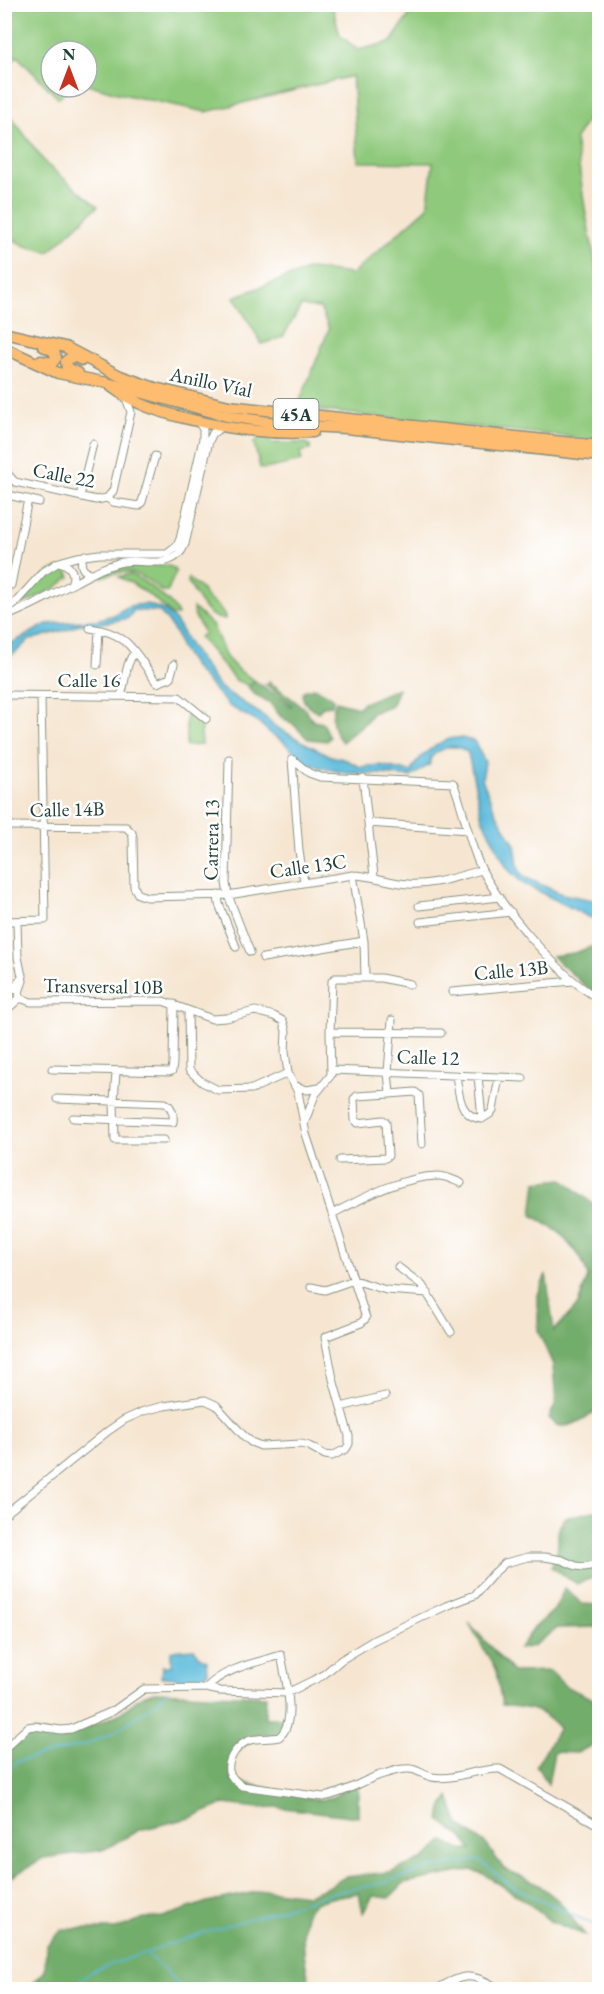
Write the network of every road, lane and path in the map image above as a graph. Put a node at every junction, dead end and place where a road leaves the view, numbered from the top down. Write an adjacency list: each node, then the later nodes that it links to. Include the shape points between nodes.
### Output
1 (10, 334): 2 (highway, via 54,351 56,360 48,363); 3 (highway, Anillo Víal / 45A, via 65,347)
2 (7, 349): 4 (highway, Anillo Víal / 45A, via 58,373)
3 (105, 367): 4 (highway, via 73,356 66,361 69,370); 12 (highway, Anillo Víal / 45A, via 155,388 229,406)
4 (103, 382): 5 (highway); 10 (highway, Anillo Víal / 45A, via 227,416)
5 (126, 398): 6 (highway); 7 (street)
6 (145, 407): 7 (street); 8 (highway)
7 (131, 412): 18 (street, via 113,490)
8 (198, 422): 9 (highway); 22 (street, via 203,439 177,546 161,555)
9 (222, 427): 10 (highway, via 296,433); 24 (street, via 209,441 185,544 179,555 164,562 123,562)
10 (346, 428): 14 (highway, Anillo Víal / 45A)
11 (93, 444): 17 (street)
12 (600, 446)
13 (155, 456): 18 (street, Calle 22, via 139,506)
14 (600, 456)
15 (4, 470): 17 (street, Calle 22, via 15,482)
16 (7, 496): 19 (street); 21 (street)
17 (80, 496): 18 (street, Calle 22)
18 (107, 498)
19 (28, 500): 20 (street); 25 (street, via 11,585)
20 (39, 502)
21 (4, 507)
22 (84, 555): 23 (street); 24 (street, via 82,567)
23 (59, 562): 26 (street, via 71,569); 27 (street, via 36,579)
24 (93, 573): 26 (street)
25 (4, 583)
26 (71, 584): 30 (street)
27 (14, 604): 28 (street); 29 (street)
28 (4, 605)
29 (4, 609)
30 (4, 617)
31 (90, 628): 32 (street)
32 (99, 630): 33 (street, via 128,642); 35 (street)
33 (135, 652): 34 (street, via 157,683 170,678); 38 (street, via 128,662)
34 (174, 664)
35 (97, 665)
36 (4, 695): 37 (street, Calle 16)
37 (41, 696): 38 (street, Calle 16); 44 (street)
38 (121, 696): 39 (street, Calle 16, via 173,696 184,699)
39 (206, 719)
40 (229, 759): 51 (street, Carrera 13, via 225,873)
41 (363, 778): 42 (street); 45 (street, via 452,782); 49 (street, via 320,777 292,759)
42 (368, 823): 45 (street); 48 (street)
43 (4, 826): 44 (street, Calle 14B)
44 (43, 826): 50 (street, Calle 14B, via 121,825 129,829 133,838 132,881); 57 (street, via 45,920)
45 (468, 830): 46 (street)
46 (482, 870): 48 (street, Calle 13C, via 419,884); 53 (street)
47 (353, 875): 48 (street, Calle 13C); 49 (street, Calle 13C); 59 (street)
48 (374, 876)
49 (304, 882): 51 (street, Calle 13C)
50 (138, 894): 52 (street, Calle 13C)
51 (228, 895): 52 (street, Calle 13C); 61 (street, Carrera 13)
52 (218, 896): 60 (street)
53 (500, 897): 54 (street); 55 (street)
54 (419, 906)
55 (511, 912): 58 (street); 65 (street)
56 (4, 921): 57 (street)
57 (17, 921): 63 (street)
58 (420, 922)
59 (364, 940): 62 (street); 64 (street)
60 (236, 947)
61 (250, 952)
62 (263, 958)
63 (22, 976): 68 (street); 70 (street)
64 (365, 977): 66 (street); 75 (street, via 332,981)
65 (573, 981): 67 (street, Calle 13B); 69 (street)
66 (410, 984)
67 (452, 992)
68 (20, 998): 71 (street, Transversal 10B, via 31,1002); 73 (street)
69 (600, 999)
70 (4, 1001)
71 (174, 1004): 72 (street, Transversal 10B); 80 (street, via 172,1071)
72 (188, 1011): 82 (street, Transversal 10B, via 212,1019 249,1011 279,1018 286,1026); 82 (street, via 189,1070 202,1082 218,1090 252,1089)
73 (4, 1012)
74 (392, 1020): 76 (street)
75 (330, 1032): 76 (street); 79 (street)
76 (391, 1033): 77 (street); 81 (street)
77 (441, 1033)
78 (52, 1069): 80 (street)
79 (332, 1070): 81 (street, Calle 12); 88 (street)
80 (116, 1072): 91 (street)
81 (388, 1072): 83 (street, Calle 12); 89 (street)
82 (288, 1073): 87 (street)
83 (456, 1075): 84 (street, Calle 12); 94 (street, via 465,1112)
84 (478, 1076): 85 (street, Calle 12); 94 (street)
85 (499, 1077): 86 (street, Calle 12); 94 (street, via 493,1110)
86 (523, 1078)
87 (296, 1086): 88 (street, via 307,1090); 95 (street)
88 (319, 1088): 95 (street)
89 (390, 1094): 97 (street, via 419,1095); 98 (street, via 354,1099 358,1123 386,1122 387,1157)
90 (57, 1099): 91 (street)
91 (114, 1101): 93 (street); 93 (street, via 165,1104 174,1118 173,1122)
92 (73, 1118): 93 (street)
93 (114, 1119): 96 (street, via 115,1140)
94 (482, 1119)
95 (304, 1123): 100 (street)
96 (164, 1140)
97 (422, 1144)
98 (340, 1160)
99 (461, 1183): 100 (street, via 441,1176 413,1181 381,1190)
100 (332, 1214): 102 (street)
101 (398, 1267): 104 (street)
102 (354, 1280): 103 (street, via 325,1290); 104 (street, via 387,1290); 107 (street, via 366,1318 328,1335 324,1341)
103 (311, 1287)
104 (428, 1293): 105 (street)
105 (451, 1332)
106 (384, 1396): 107 (street)
107 (341, 1407): 108 (street, via 349,1444 332,1456 301,1444 274,1447 251,1442 216,1405 205,1400 144,1411 108,1431)
108 (4, 1515)
109 (600, 1564): 111 (street, via 576,1566 546,1557 505,1563 475,1595 374,1640 322,1676)
110 (206, 1688): 111 (street); 111 (street, via 230,1671 281,1655); 112 (street, via 144,1689 113,1711 71,1729 28,1727)
111 (287, 1693): 113 (street, via 284,1733 243,1743 234,1752 229,1772 242,1786 323,1797 395,1771 410,1769 440,1778 500,1769)
112 (4, 1749)
113 (600, 1826)
114 (436, 1989): 115 (street, via 454,1980 480,1977)
115 (501, 1989)

